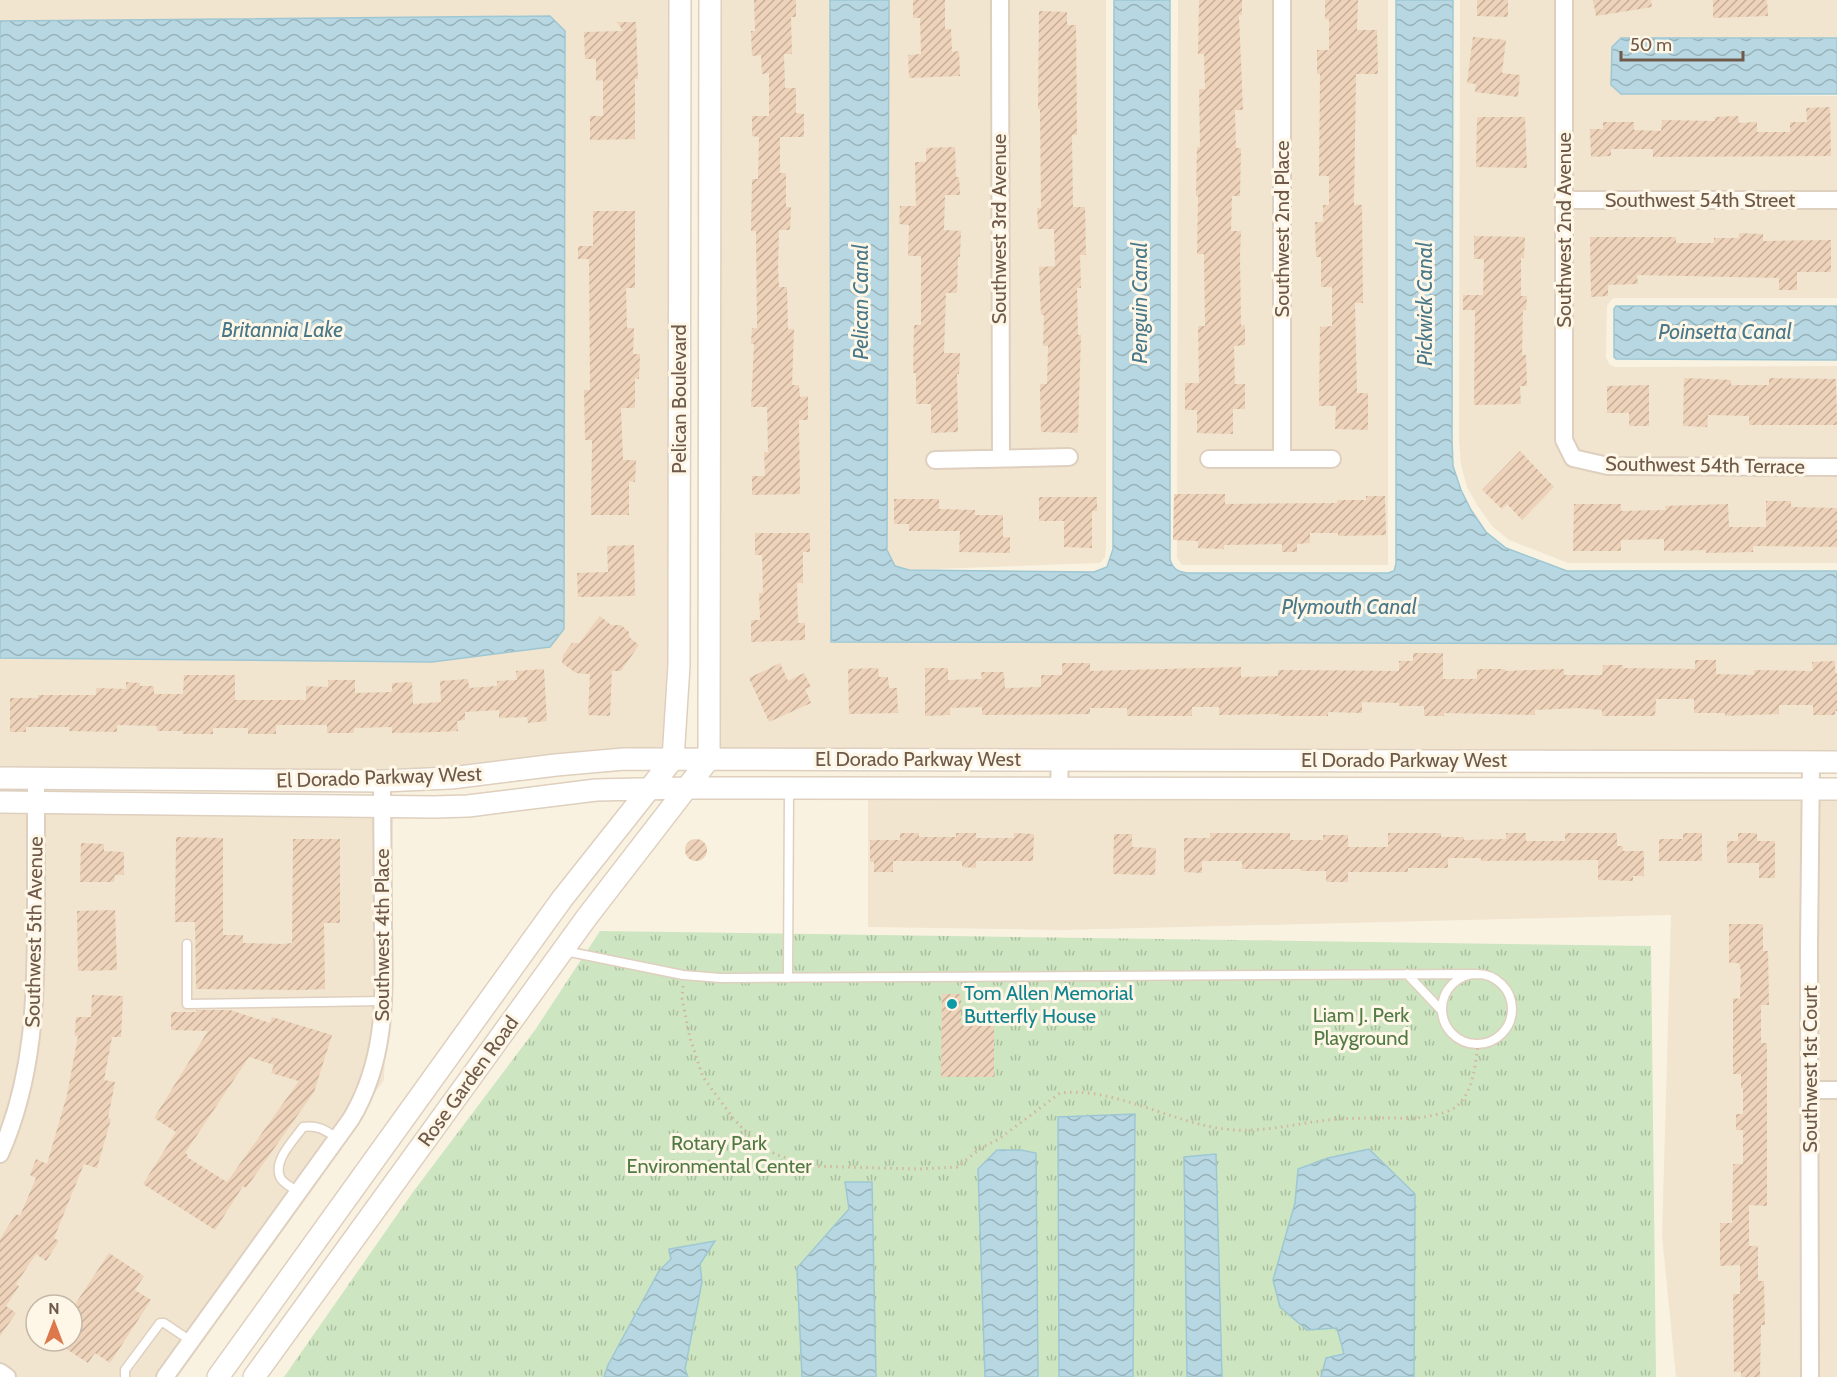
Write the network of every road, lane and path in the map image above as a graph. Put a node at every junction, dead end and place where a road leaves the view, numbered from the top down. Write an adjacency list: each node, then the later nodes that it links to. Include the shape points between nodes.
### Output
1 (680, 0): 16 (street, Pelican Boulevard, via 679,665)
2 (710, 0): 17 (street, Pelican Boulevard)
3 (1000, 0): 9 (street, Southwest 3rd Avenue)
4 (1282, 0): 12 (street, Southwest 2nd Place)
5 (1564, 0): 6 (street, Southwest 2nd Avenue)
6 (1563, 200): 7 (street, Southwest 54th Street); 10 (street, Southwest 2nd Avenue, via 1564,440)
7 (1837, 200)
8 (1069, 457): 9 (street)
9 (1001, 458): 14 (street)
10 (1573, 458): 15 (street, Southwest 54th Terrace, via 1608,466)
11 (1209, 459): 12 (street)
12 (1282, 459): 13 (street)
13 (1332, 459)
14 (935, 460)
15 (1837, 466)
16 (673, 759): 17 (street, El Dorado Parkway West); 23 (street, El Dorado Parkway West, via 624,759 451,778); 25 (street)
17 (710, 759): 18 (street, El Dorado Parkway West); 24 (street)
18 (1060, 759): 19 (street, El Dorado Parkway West); 27 (street)
19 (1811, 762): 20 (street, El Dorado Parkway West); 28 (street, Southwest 1st Court)
20 (1837, 762)
21 (0, 778): 22 (street, El Dorado Parkway West)
22 (36, 778): 23 (street, El Dorado Parkway West); 31 (street, Southwest 5th Avenue)
23 (382, 781): 32 (street, Southwest 4th Place)
24 (686, 788): 25 (street, El Dorado Parkway West); 26 (street, El Dorado Parkway West); 34 (street, Rose Garden Road)
25 (647, 789): 32 (street, El Dorado Parkway West, via 596,790 468,806); 52 (street, Rose Garden Road, via 562,899)
26 (789, 789): 27 (street, El Dorado Parkway West); 38 (lane)
27 (1059, 789): 28 (street, El Dorado Parkway West)
28 (1811, 789): 29 (street, El Dorado Parkway West); 42 (street, Southwest 1st Court)
29 (1837, 789)
30 (0, 802): 31 (street, El Dorado Parkway West)
31 (36, 802): 32 (street, El Dorado Parkway West); 45 (street, Southwest 5th Avenue, via 34,1011 22,1093)
32 (382, 807): 39 (street, Southwest 4th Place)
33 (187, 944): 39 (lane, via 187,1004)
34 (564, 950): 37 (lane); 53 (street, Rose Garden Road)
35 (1407, 974): 36 (lane); 38 (lane); 40 (lane)
36 (1477, 974): 40 (lane, via 1456,981 1448,989); 41 (lane, via 1500,982 1512,1003 1508,1027 1501,1036)
37 (683, 975): 38 (lane); 41 (path, via 682,998 703,1077 755,1142 809,1166 957,1167 1060,1093 1071,1091 1225,1129 1338,1119 1422,1118 1457,1106 1475,1072)
38 (788, 978)
39 (385, 1001): 44 (street, Southwest 4th Place, via 375,1062 360,1104)
40 (1441, 1010): 41 (lane, via 1449,1031)
41 (1478, 1045)
42 (1811, 1090): 43 (street); 54 (street, Southwest 1st Court)
43 (1837, 1090)
44 (337, 1138): 46 (street); 46 (lane, via 324,1129 303,1127 279,1161 279,1176)
45 (0, 1154)
46 (298, 1192): 47 (street)
47 (191, 1341): 50 (lane, via 160,1323 125,1370); 51 (street)
48 (0, 1372): 49 (street)
49 (6, 1377)
50 (125, 1377)
51 (165, 1377)
52 (218, 1377)
53 (255, 1377)
54 (1810, 1377)

